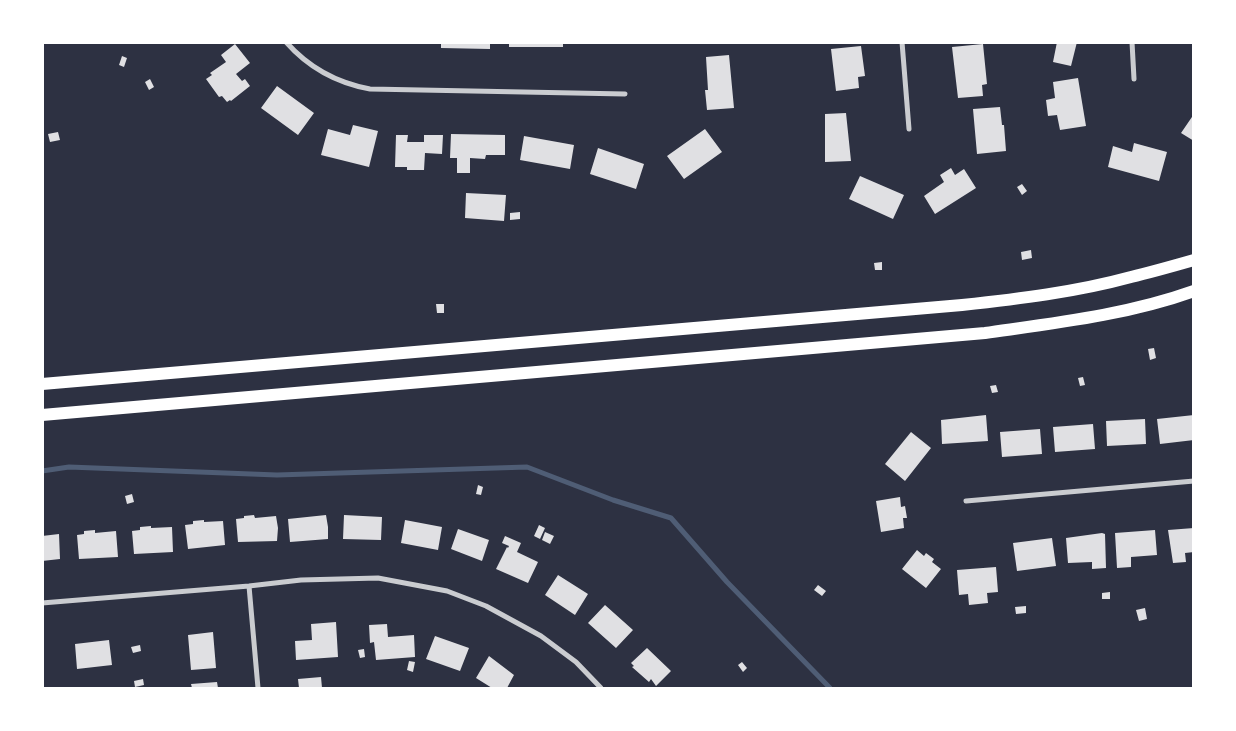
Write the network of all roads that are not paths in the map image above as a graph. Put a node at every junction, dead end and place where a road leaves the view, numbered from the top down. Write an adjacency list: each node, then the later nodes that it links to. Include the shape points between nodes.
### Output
1 (286, 42): 5 (street, via 319,71 370,89)
2 (902, 42): 6 (street)
3 (1132, 42): 4 (street)
4 (1134, 79)
5 (625, 94)
6 (909, 129)
7 (1194, 260): 9 (main road, via 1074,289 962,305)
8 (1194, 292): 10 (main road, via 1068,321 985,333)
9 (42, 384)
10 (42, 415)
11 (1194, 481): 12 (street)
12 (966, 501)
13 (249, 586): 14 (street); 15 (street); 16 (street, via 301,580 378,578 447,591 486,606 541,636 576,662)
14 (42, 603)
15 (258, 688)
16 (601, 688)

